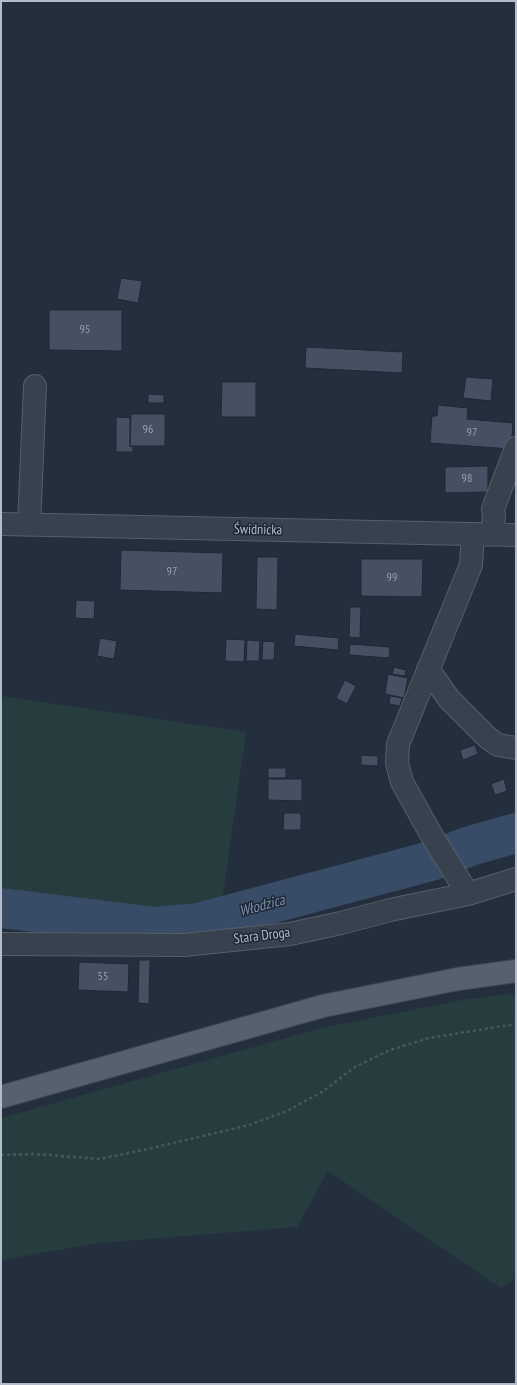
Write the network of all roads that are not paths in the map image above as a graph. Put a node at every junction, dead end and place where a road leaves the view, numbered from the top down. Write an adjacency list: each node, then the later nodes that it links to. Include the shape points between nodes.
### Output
1 (35, 386): 4 (street)
2 (516, 448): 5 (street, via 493,509 494,517)
3 (1, 524): 4 (street, Świdnicka)
4 (29, 525): 5 (street, Świdnicka)
5 (482, 534): 6 (street, Świdnicka); 7 (street)
6 (516, 535)
7 (428, 669): 8 (street, via 449,699 488,738 498,745); 10 (street, via 398,744 397,763 402,782)
8 (516, 748)
9 (516, 879): 10 (street, Stara Droga)
10 (465, 889): 11 (street, Stara Droga, via 341,923 290,934 184,945)
11 (1, 944)
12 (516, 971): 13 (main road, via 458,979 323,1006)
13 (1, 1097)

